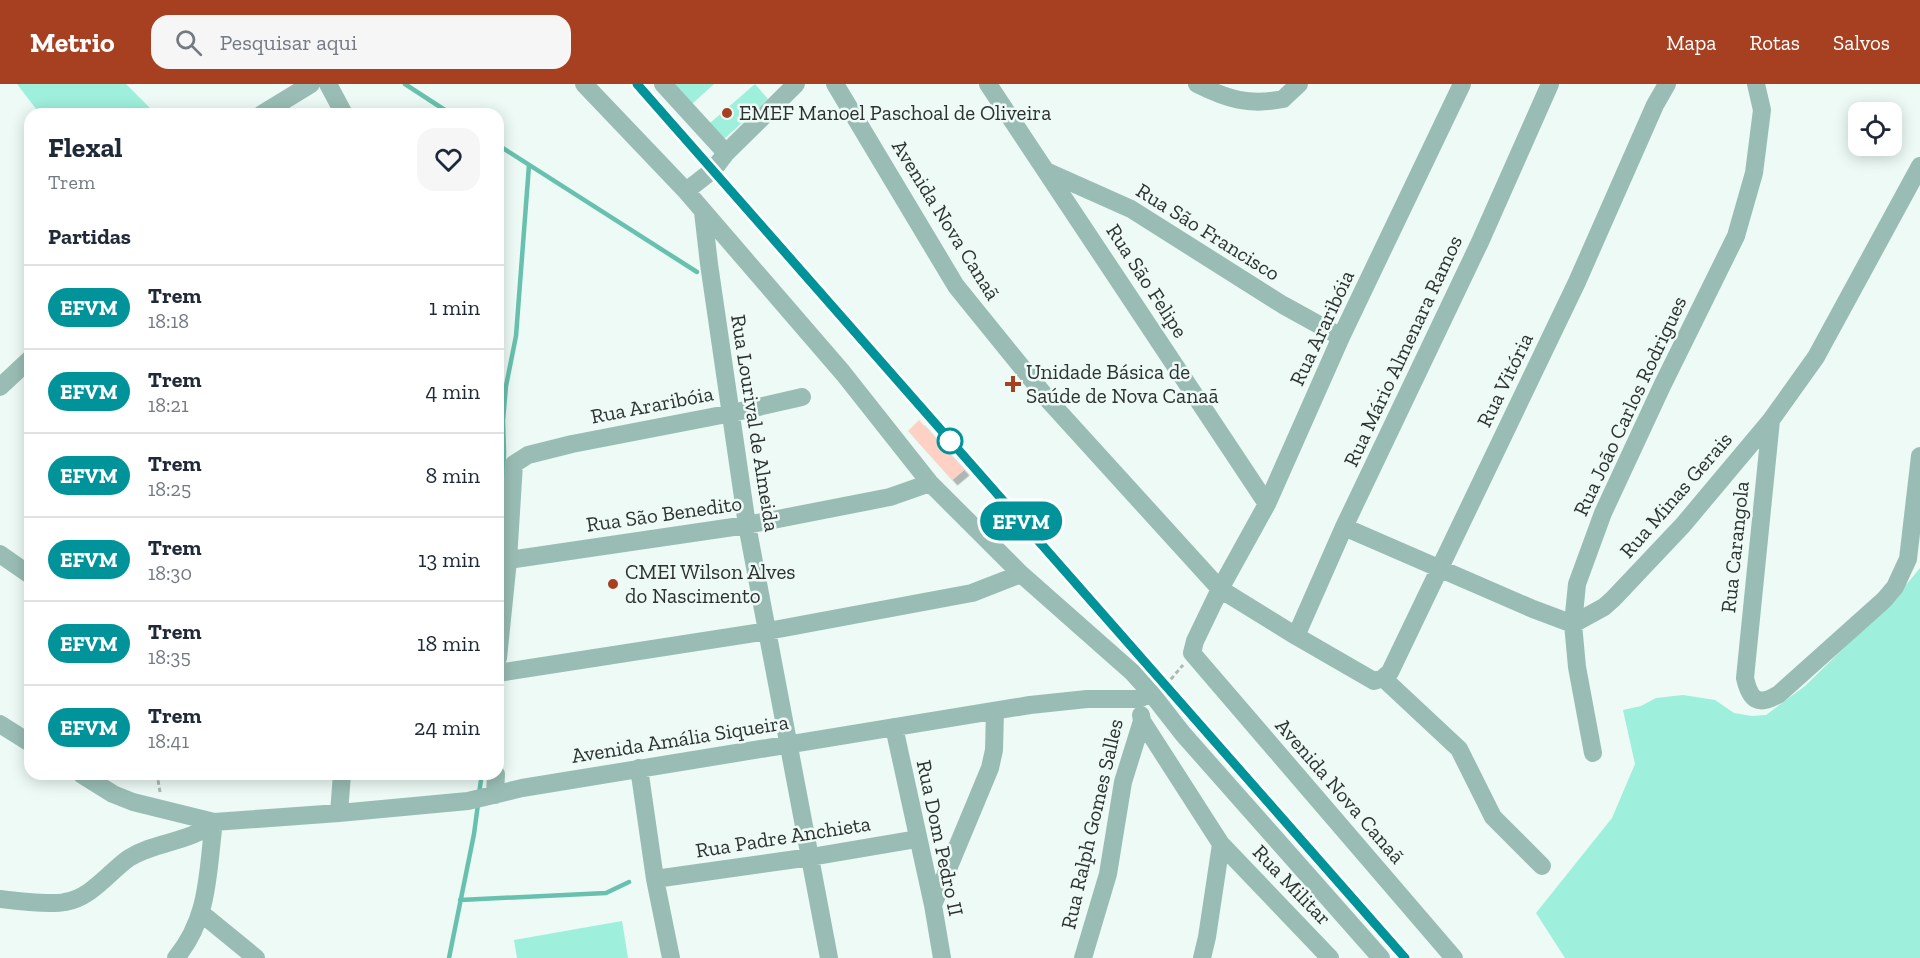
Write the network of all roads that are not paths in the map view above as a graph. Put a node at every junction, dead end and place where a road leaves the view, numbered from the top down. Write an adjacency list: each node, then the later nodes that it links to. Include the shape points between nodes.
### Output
1 (311, 84): 16 (street)
2 (328, 84): 17 (street)
3 (584, 84): 21 (street)
4 (663, 84): 18 (street)
5 (796, 84): 18 (street)
6 (835, 84): 40 (street, Avenida Nova Canaã, via 963,295 1050,402)
7 (988, 84): 14 (street, Rua São Felipe)
8 (1197, 84): 15 (street, via 1222,97 1263,103)
9 (1299, 84): 15 (street)
10 (1462, 84): 23 (street, Rua Araribóia)
11 (1550, 84): 34 (street, Rua Mário Almenara Ramos, via 1480,242)
12 (1667, 84): 37 (street, Rua Vitória)
13 (1756, 84): 42 (street, Rua João Carlos Rodrigues, via 1762,110 1754,173 1736,236 1603,513 1577,584)
14 (999, 92): 20 (street, Rua São Felipe)
15 (1282, 92)
16 (272, 108)
17 (341, 108)
18 (726, 153): 21 (street, via 713,170)
19 (1920, 166): 28 (street, Rua Minas Gerais, via 1816,357)
20 (1048, 172): 23 (street, Rua São Francisco, via 1131,209); 31 (street, Rua São Felipe)
21 (686, 191): 22 (street)
22 (703, 212): 27 (street, Rua Lourival de Almeida); 30 (street, via 843,374)
23 (1341, 337): 31 (street, Rua Araribóia)
24 (24, 368): 25 (street)
25 (0, 387)
26 (802, 397): 27 (street, Rua Araribóia)
27 (732, 413): 32 (street, Rua Araribóia, via 528,455 514,464); 33 (street, Rua Lourival de Almeida)
28 (1771, 420): 29 (street, Rua Carangola, via 1745,678 1748,691 1759,701 1779,694 1895,587 1908,559); 42 (street, Rua Minas Gerais, via 1683,525 1613,599)
29 (1920, 456)
30 (930, 483): 33 (street, Rua São Benedito, via 890,497); 39 (street)
31 (1267, 504): 40 (street, Rua Araribóia)
32 (504, 506): 36 (street)
33 (747, 525): 36 (street, Rua São Benedito); 43 (street, Rua Lourival de Almeida)
34 (1344, 527): 37 (street); 44 (street, Rua Mário Almenara Ramos)
35 (0, 554): 38 (street)
36 (508, 560): 41 (street)
37 (1440, 568): 42 (street); 47 (street, Rua Vitória, via 1390,672)
38 (24, 571)
39 (1021, 574): 43 (street, via 972,593); 48 (street, via 1111,652)
40 (1220, 589): 44 (street, Avenida Nova Canaã); 45 (street, Rua Araribóia)
41 (504, 599)
42 (1573, 624): 55 (street, Rua João Carlos Rodrigues)
43 (768, 632): 46 (street); 54 (street, Rua Lourival de Almeida)
44 (1296, 636): 47 (street, Avenida Nova Canaã)
45 (1192, 653): 80 (street, Avenida Nova Canaã)
46 (504, 672)
47 (1376, 679): 66 (street, Avenida Nova Canaã, via 1459,749 1493,817)
48 (1145, 696): 49 (street, Avenida Amália Siqueira); 50 (street, Rua Ralph Gomes Salles); 72 (street, via 1183,734)
49 (995, 711): 52 (street, Avenida Amália Siqueira); 69 (street, via 990,768)
50 (1142, 722): 64 (street, Rua Militar); 78 (street, Rua Ralph Gomes Salles, via 1123,782 1108,874)
51 (0, 724): 53 (street)
52 (894, 727): 54 (street, Avenida Amália Siqueira); 63 (street, Rua Dom Pedro II)
53 (24, 739)
54 (789, 744): 56 (street, Avenida Amália Siqueira); 65 (street, Rua Lourival de Almeida)
55 (1593, 753)
56 (639, 768): 60 (street, Avenida Amália Siqueira); 67 (street)
57 (91, 780): 62 (street, via 133,802)
58 (339, 780): 61 (street)
59 (495, 780): 60 (street)
60 (493, 795): 61 (street, Avenida Amália Siqueira, via 468,801)
61 (339, 813): 62 (street, Avenida Amália Siqueira)
62 (214, 822): 68 (street, via 193,836 136,855 83,897 63,903); 70 (street)
63 (917, 839): 65 (street, Rua Padre Anchieta); 69 (street, Rua Dom Pedro II)
64 (1221, 844): 71 (street, Rua Militar); 79 (street)
65 (811, 857): 67 (street, Rua Padre Anchieta); 76 (street, Rua Lourival de Almeida)
66 (1542, 866)
67 (655, 879): 75 (street)
68 (0, 898)
69 (933, 905): 77 (street, Rua Dom Pedro II)
70 (201, 913): 73 (street); 74 (street)
71 (1325, 955)
72 (1376, 955)
73 (176, 958)
74 (256, 958)
75 (670, 958)
76 (829, 958)
77 (942, 958)
78 (1083, 958)
79 (1202, 958)
80 (1454, 958)

